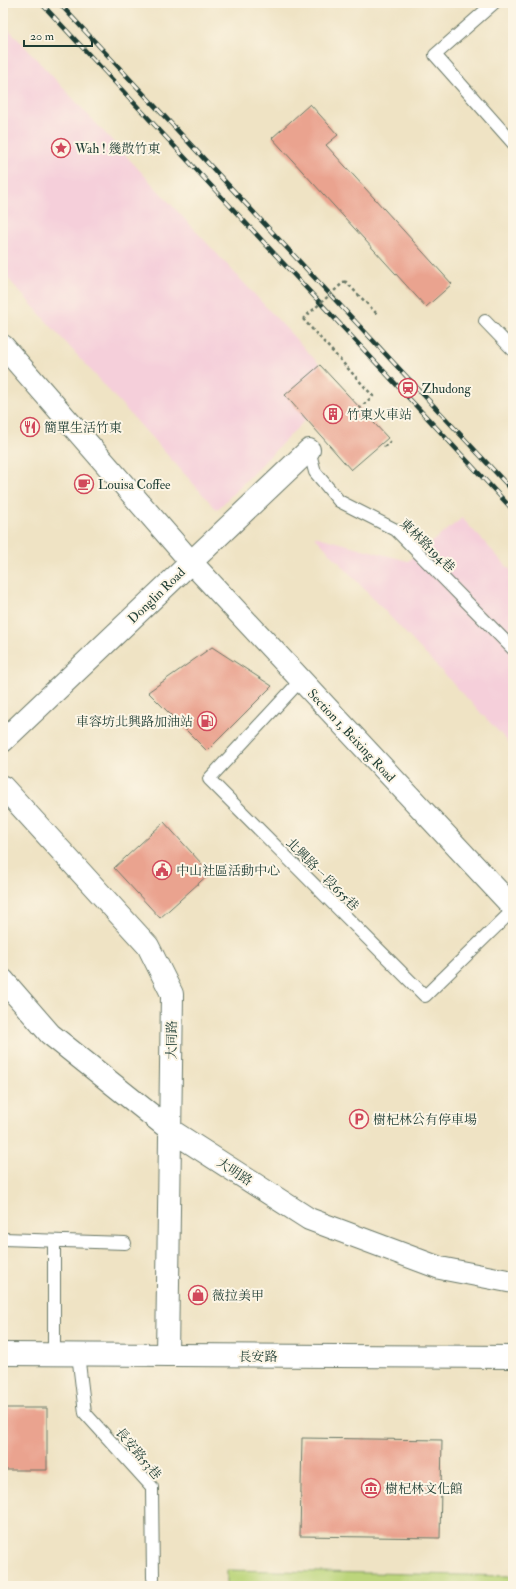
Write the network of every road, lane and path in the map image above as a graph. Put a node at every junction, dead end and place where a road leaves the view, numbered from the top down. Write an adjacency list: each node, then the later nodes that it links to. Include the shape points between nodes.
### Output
1 (494, 3): 2 (lane, via 436,55)
2 (513, 143)
3 (378, 315): 7 (path, bridge, via 345,281 303,319 373,396)
4 (486, 321): 6 (lane)
5 (3, 346): 11 (street, Section 1, Beixing Road)
6 (513, 350)
7 (360, 408)
8 (391, 441): 9 (path)
9 (384, 447)
10 (309, 450): 11 (street, Donglin Road); 12 (lane, 東林路194巷, via 315,472 339,501 396,530)
11 (191, 562): 13 (street, Section 1, Beixing Road); 14 (street, Donglin Road)
12 (513, 650)
13 (301, 680): 16 (street, Section 1, Beixing Road); 16 (lane, 北興路ㄧ段655巷, via 209,779 426,996)
14 (3, 741)
15 (3, 787): 18 (street, 大同路, via 148,946 169,987 172,994)
16 (513, 908)
17 (3, 980): 18 (street, 大明路, via 50,1034)
18 (169, 1129): 22 (street, 大明路, via 308,1219 440,1268); 26 (street, 大同路)
19 (3, 1239): 20 (lane)
20 (54, 1240): 21 (lane); 24 (lane)
21 (125, 1243)
22 (512, 1283)
23 (3, 1354): 24 (street, 長安路)
24 (54, 1354): 25 (street, 長安路)
25 (78, 1354): 26 (street, 長安路); 28 (lane, 長安路53巷, via 85,1413 152,1487)
26 (168, 1355): 27 (street, 長安路)
27 (513, 1357)
28 (153, 1578)

